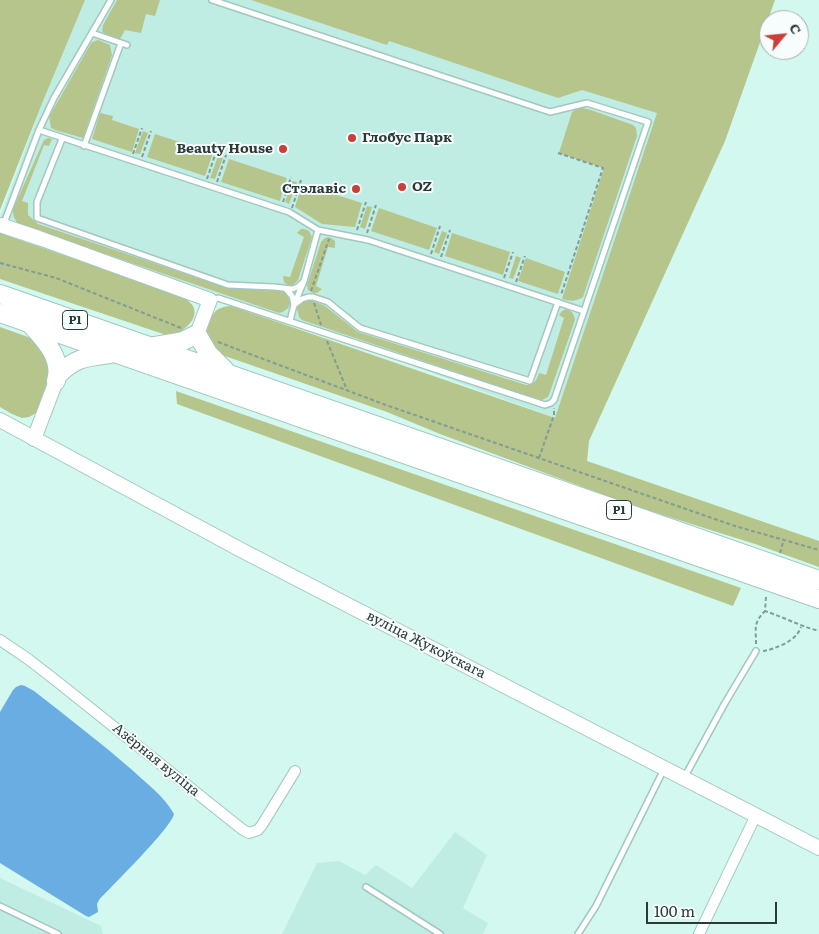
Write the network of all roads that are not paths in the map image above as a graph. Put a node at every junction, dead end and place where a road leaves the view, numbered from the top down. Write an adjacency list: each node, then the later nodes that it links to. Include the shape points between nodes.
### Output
1 (111, 0): 3 (lane)
2 (212, 0): 15 (lane, via 550,112 587,103 648,122)
3 (92, 33): 4 (lane); 6 (lane, via 124,44)
4 (39, 130): 5 (lane); 7 (lane)
5 (62, 138): 6 (lane); 10 (lane, via 37,202 37,218 228,285)
6 (84, 146): 8 (lane, via 289,212)
7 (2, 225): 13 (street)
8 (318, 230): 9 (lane); 12 (lane, via 368,240)
9 (304, 282): 10 (lane); 14 (lane)
10 (286, 289): 14 (lane)
11 (0, 294): 20 (highway, Р1)
12 (559, 299): 14 (lane, via 530,381 360,328 328,302 313,297); 15 (lane)
13 (210, 300): 17 (lane, via 218,298); 19 (street)
14 (294, 305): 17 (lane)
15 (584, 311): 17 (lane, via 554,400 545,405)
16 (0, 313): 18 (highway, Р1)
17 (290, 321)
18 (29, 323): 21 (highway, Р1); 23 (highway, via 51,349)
19 (190, 332): 20 (highway, via 183,341); 22 (highway)
20 (151, 346): 22 (highway, Р1)
21 (113, 353): 23 (highway, via 78,360); 27 (highway, Р1)
22 (229, 374): 26 (highway, Р1)
23 (56, 379): 25 (street)
24 (0, 420): 25 (street, вуліца Жукоўскага)
25 (34, 439): 30 (street, вуліца Жукоўскага)
26 (819, 580)
27 (819, 599)
28 (0, 640): 31 (street, Азёрная вуліца, via 243,830 258,830)
29 (756, 651): 32 (lane)
30 (664, 768): 32 (street, вуліца Жукоўскага); 39 (lane, via 596,906)
31 (295, 771)
32 (684, 778): 33 (street, вуліца Жукоўскага)
33 (756, 815): 34 (street, вуліца Жукоўскага); 40 (street)
34 (819, 848)
35 (366, 887): 38 (lane)
36 (0, 906): 37 (lane)
37 (58, 934)
38 (440, 934)
39 (578, 934)
40 (699, 934)

